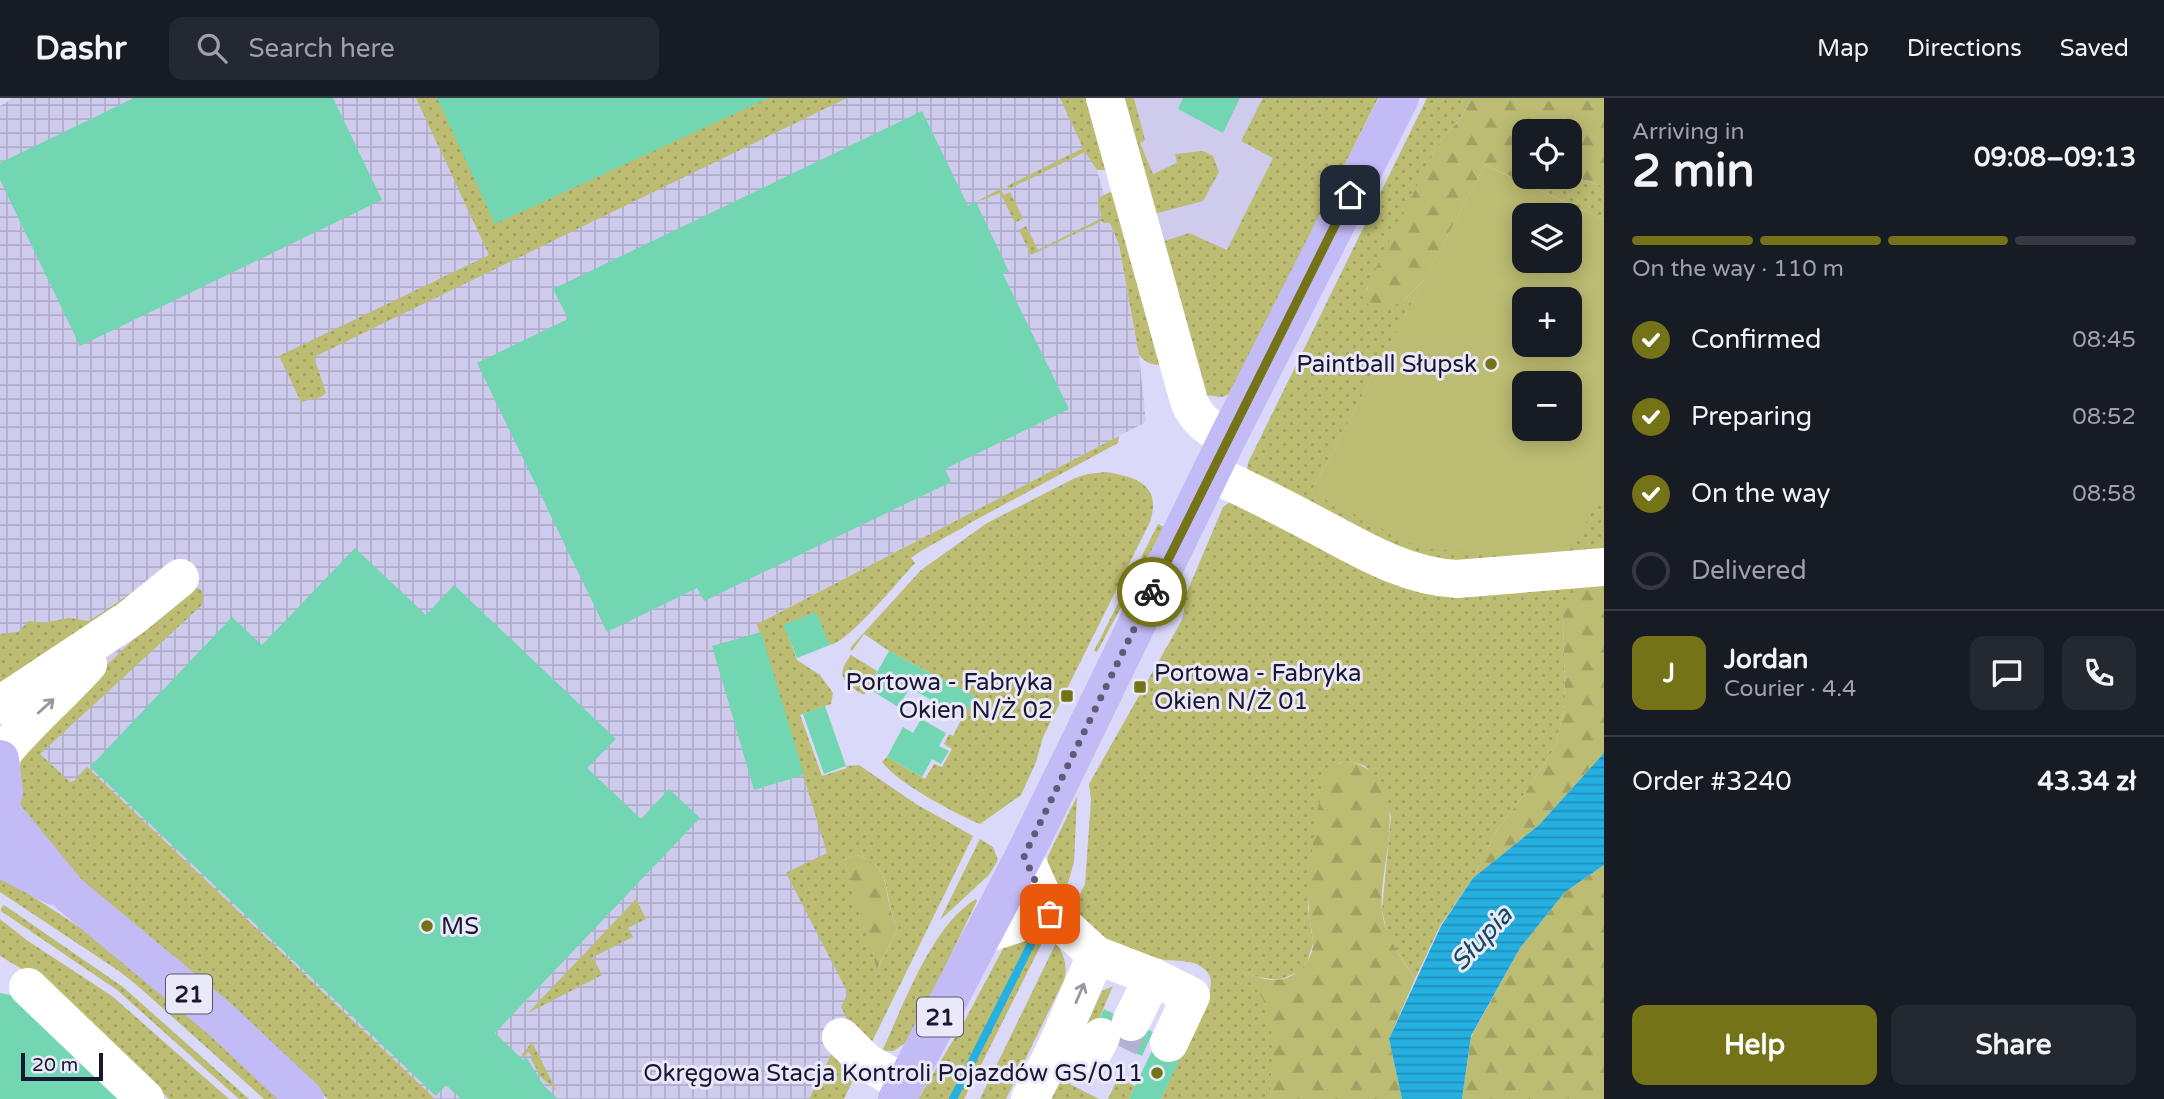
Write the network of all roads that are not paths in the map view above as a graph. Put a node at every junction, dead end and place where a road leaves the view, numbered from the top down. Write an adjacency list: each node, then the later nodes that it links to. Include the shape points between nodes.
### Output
1 (1105, 98): 3 (street, via 1192,410)
2 (1400, 98): 3 (main road, 21)
3 (1227, 439): 4 (main road, 21)
4 (1211, 473): 5 (street, via 1412,573 1457,579); 11 (main road, 21)
5 (1604, 567)
6 (180, 578): 7 (street)
7 (131, 618): 8 (street); 9 (street, one-way to 7, via 27,724)
8 (0, 705)
9 (0, 758): 10 (main road, 21, via 4,792)
10 (0, 809): 13 (main road, 21)
11 (1024, 856): 14 (street); 15 (main road, 21)
12 (0, 858): 13 (main road, 21)
13 (69, 894): 24 (main road, 21, via 221,1020)
14 (1050, 914): 15 (street); 16 (street)
15 (983, 934): 22 (main road, 21)
16 (1096, 955): 17 (street); 20 (street, one-way to 16)
17 (1142, 973): 20 (street); 21 (street, via 1191,996)
18 (28, 988): 23 (street)
19 (841, 1037): 22 (street)
20 (1101, 1038): 25 (street)
21 (1168, 1043)
22 (901, 1092)
23 (145, 1099)
24 (305, 1099)
25 (1030, 1099)

